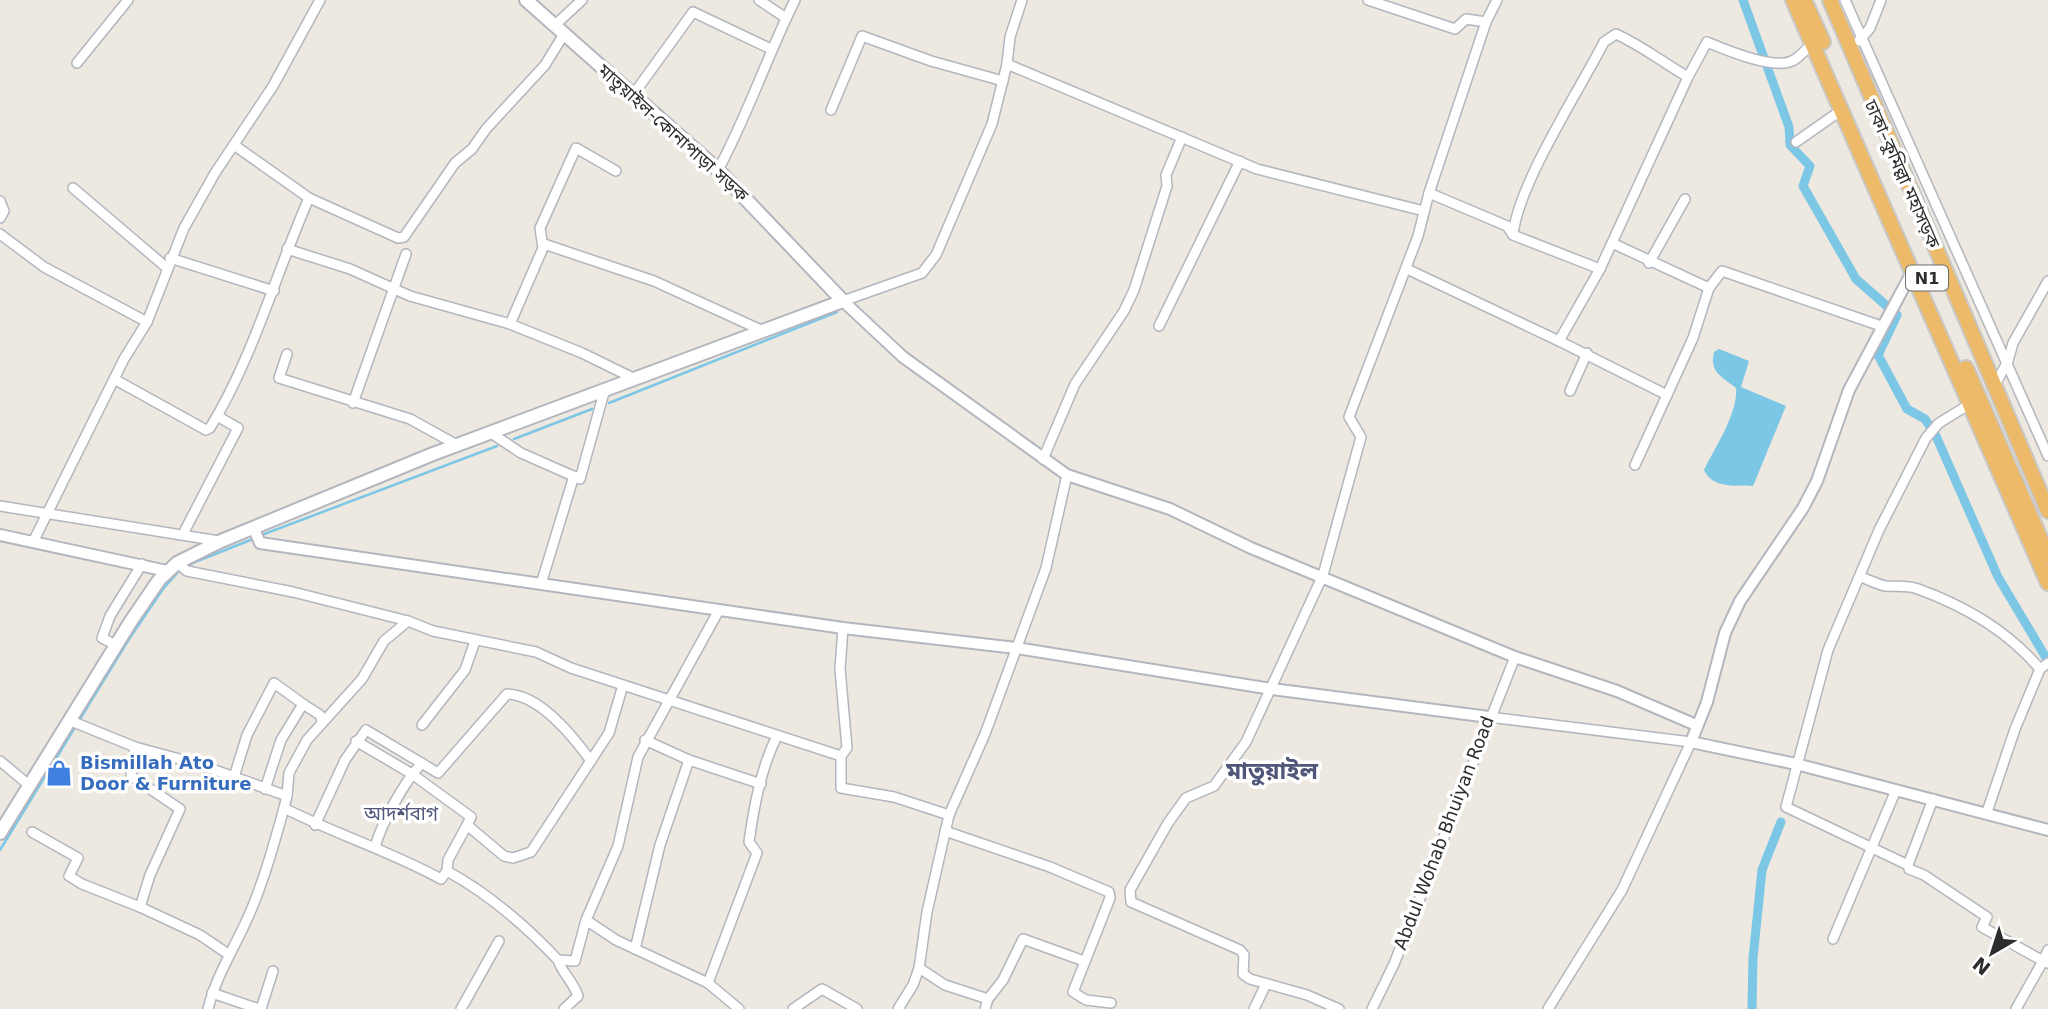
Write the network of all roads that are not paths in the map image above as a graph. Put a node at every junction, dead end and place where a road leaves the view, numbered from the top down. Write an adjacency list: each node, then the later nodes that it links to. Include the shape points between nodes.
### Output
1 (128, 0): 21 (street)
2 (320, 0): 30 (street, via 273,86)
3 (526, 0): 17 (main road, মাতুয়াইল-কোনাপাড়া সড়ক)
4 (582, 0): 17 (street)
5 (759, 0): 15 (street)
6 (796, 0): 15 (street)
7 (1021, 0): 22 (street)
8 (1368, 0): 16 (street, via 1455,29 1466,19)
9 (1497, 0): 16 (street)
10 (1793, 0): 18 (highway)
11 (1804, 0): 90 (highway, ঢাকা–কুমিল্লা মহাসড়ক / N1)
12 (1830, 0): 19 (highway, ঢাকা–কুমিল্লা মহাসড়ক / N1)
13 (1845, 0): 19 (street)
14 (1881, 0): 19 (street, via 1870,29)
15 (786, 18): 20 (street)
16 (1486, 22): 35 (street)
17 (559, 30): 25 (main road, মাতুয়াইল-কোনাপাড়া সড়ক); 36 (street, via 545,65 455,163 404,237)
18 (1813, 43): 23 (street, via 1792,61 1774,63 1707,42); 26 (highway)
19 (1856, 44): 65 (street); 68 (highway, ঢাকা–কুমিল্লা মহাসড়ক / N1)
20 (771, 50): 25 (street, via 693,12); 32 (street, via 738,135)
21 (78, 63)
22 (1007, 64): 24 (street); 28 (street)
23 (1688, 77): 42 (street, via 1648,49 1616,34 1609,37 1543,156 1514,222); 43 (street)
24 (1003, 81): 27 (street, via 862,36); 56 (street, via 992,124 929,265 922,273)
25 (633, 95): 32 (main road, মাতুয়াইল-কোনাপাড়া সড়ক)
26 (1843, 109): 29 (street); 51 (highway)
27 (831, 110)
28 (1182, 137): 31 (street); 78 (street, via 1166,175 1167,186 1134,290 1075,384)
29 (1796, 142)
30 (233, 145): 36 (street); 47 (street)
31 (1240, 162): 39 (street); 59 (street)
32 (718, 170): 56 (main road, মাতুয়াইল-কোনাপাড়া সড়ক)
33 (616, 171): 44 (street, via 576,148 540,228)
34 (73, 188): 47 (street)
35 (1429, 193): 39 (street); 42 (street, via 1507,226)
36 (309, 198): 45 (street)
37 (1685, 199): 48 (street)
38 (0, 201): 40 (street, via 4,211)
39 (1424, 211): 49 (street)
40 (0, 218)
41 (0, 234): 57 (street, via 44,267)
42 (1513, 235): 50 (street)
43 (1612, 243): 48 (street); 50 (street)
44 (544, 244): 58 (street); 61 (street, via 654,281)
45 (286, 249): 54 (street, via 350,269); 55 (street)
46 (406, 254): 54 (street)
47 (168, 263): 55 (street); 57 (street)
48 (1649, 263): 53 (street)
49 (1407, 269): 62 (street); 93 (street, via 1349,417 1361,437)
50 (1600, 269): 62 (street)
51 (1913, 270): 60 (street); 73 (highway)
52 (2048, 281): 65 (street)
53 (1709, 288): 60 (street, via 1723,271); 71 (street)
54 (393, 290): 58 (street); 72 (street)
55 (274, 291): 74 (street)
56 (843, 301): 61 (main road); 78 (street, via 903,356)
57 (147, 322): 66 (street)
58 (510, 324): 67 (street)
59 (1159, 326)
60 (1881, 326): 113 (street, via 1849,390 1803,509 1725,633 1707,702)
61 (765, 332): 67 (main road)
62 (1559, 341): 63 (street)
63 (1587, 353): 70 (street); 71 (street)
64 (287, 354): 72 (street, via 279,378)
65 (2008, 361): 68 (street); 77 (street)
66 (114, 379): 74 (street, via 206,430); 84 (street)
67 (635, 379): 69 (main road)
68 (1996, 383): 83 (highway, ঢাকা–কুমিল্লা মহাসড়ক / N1)
69 (605, 389): 75 (main road); 81 (street, via 580,479)
70 (1570, 391)
71 (1667, 395): 79 (street)
72 (353, 403): 76 (street, via 410,419)
73 (1969, 404): 94 (street, via 1939,423 1926,438); 95 (highway)
74 (218, 416): 85 (street, via 238,428)
75 (491, 433): 76 (main road); 81 (street, via 521,453)
76 (457, 445): 87 (main road)
77 (2048, 456)
78 (1043, 459): 80 (street)
79 (1635, 465)
80 (1067, 475): 93 (street, via 1170,509 1251,548); 102 (street, via 1046,568)
81 (574, 476): 96 (street)
82 (0, 506): 84 (street)
83 (2048, 511)
84 (46, 512): 85 (street); 89 (street)
85 (183, 534): 88 (street)
86 (0, 535): 89 (street)
87 (256, 535): 88 (main road); 96 (street)
88 (220, 541): 92 (main road)
89 (33, 542): 91 (street)
90 (2048, 556)
91 (142, 564): 92 (street); 101 (street, via 102,638)
92 (178, 568): 98 (street); 101 (main road)
93 (1323, 575): 103 (street); 106 (street)
94 (1860, 576): 104 (street, via 1886,586 1918,589 1976,615 2018,643); 124 (street, via 1828,650)
95 (2048, 583)
96 (541, 584): 97 (street)
97 (719, 610): 99 (street); 107 (street)
98 (408, 621): 100 (street); 110 (street, via 384,641 362,679)
99 (843, 628): 102 (street); 119 (street, via 840,669 847,748)
100 (474, 640): 105 (street, via 536,652); 112 (street, via 465,670)
101 (116, 645): 111 (main road)
102 (1016, 648): 106 (street); 135 (street)
103 (1515, 657): 109 (street, Abdul Wohab Bhuiyan Road); 113 (street, via 1617,691)
104 (2043, 667): 134 (street, via 2015,729)
105 (623, 685): 107 (street); 122 (street, via 612,725)
106 (1272, 689): 109 (street); 159 (street, via 1224,776 1214,786 1186,798 1129,895 1131,902 1236,947 1244,954 1243,974)
107 (671, 698): 114 (street); 115 (street)
108 (303, 704): 110 (street); 126 (street, via 274,683 250,728); 129 (street, via 281,740)
109 (1489, 718): 117 (street); 175 (street, Abdul Wohab Bhuiyan Road, via 1394,964)
110 (322, 721): 131 (street, via 295,760)
111 (76, 723): 118 (street); 128 (main road)
112 (422, 725)
113 (1696, 725): 117 (street)
114 (776, 736): 119 (street); 127 (street)
115 (645, 740): 120 (street); 147 (street, via 618,846)
116 (356, 741): 123 (street, via 370,730); 125 (street); 136 (street)
117 (1691, 742): 124 (street); 176 (street, via 1622,890)
118 (135, 747): 126 (street); 146 (street, via 131,775 180,809)
119 (841, 756): 135 (street, via 841,788 894,797)
120 (689, 760): 127 (street); 150 (street, via 660,845)
121 (0, 761): 128 (street)
122 (591, 761): 123 (street, via 551,716 522,694 506,694 438,773); 137 (street, via 531,852 504,856)
123 (422, 763): 125 (street)
124 (1796, 764): 130 (street); 143 (street, via 1786,807)
125 (412, 774): 137 (street, via 471,817); 142 (street)
126 (234, 777): 129 (street)
127 (761, 784): 158 (street, via 749,842 757,853)
128 (30, 786): 141 (main road)
129 (265, 789): 131 (street)
130 (1896, 790): 132 (street); 143 (street)
131 (287, 796): 133 (street)
132 (1933, 799): 134 (street); 144 (street)
133 (284, 808): 136 (street); 152 (street, via 243,928)
134 (1987, 812): 138 (street)
135 (949, 816): 139 (street)
136 (315, 825): 142 (street)
137 (467, 825): 145 (street)
138 (2048, 830)
139 (945, 831): 154 (street, via 1109,892); 156 (street)
140 (32, 832): 146 (street, via 78,858 69,876)
141 (0, 833)
142 (375, 847): 145 (street, via 441,878)
143 (1871, 847): 144 (street); 148 (street)
144 (1908, 864): 155 (street, via 1909,869 1924,874 1987,917 1982,928)
145 (447, 871): 153 (street, via 516,919)
146 (140, 907): 152 (street, via 200,935)
147 (586, 920): 150 (street); 153 (street, via 575,961)
148 (1833, 939)
149 (499, 940): 166 (street)
150 (635, 949): 158 (street)
151 (2048, 950): 155 (street)
152 (228, 954): 160 (street)
153 (558, 960): 167 (street, via 578,996)
154 (1084, 961): 161 (street, via 1023,939 1003,981); 163 (street, via 1073,992)
155 (2045, 962): 177 (street)
156 (919, 968): 161 (street, via 945,985); 171 (street)
157 (273, 971): 165 (street)
158 (708, 983): 168 (street)
159 (1266, 984): 173 (street); 174 (street)
160 (212, 993): 164 (street); 165 (street)
161 (988, 999): 172 (street)
162 (1111, 1003): 163 (street)
163 (1084, 1004)
164 (208, 1009)
165 (260, 1009)
166 (461, 1009)
167 (564, 1009)
168 (739, 1009)
169 (793, 1009): 170 (street, via 822,989)
170 (857, 1009)
171 (898, 1009)
172 (985, 1009)
173 (1254, 1009)
174 (1339, 1009)
175 (1371, 1009)
176 (1548, 1009)
177 (2016, 1009)

